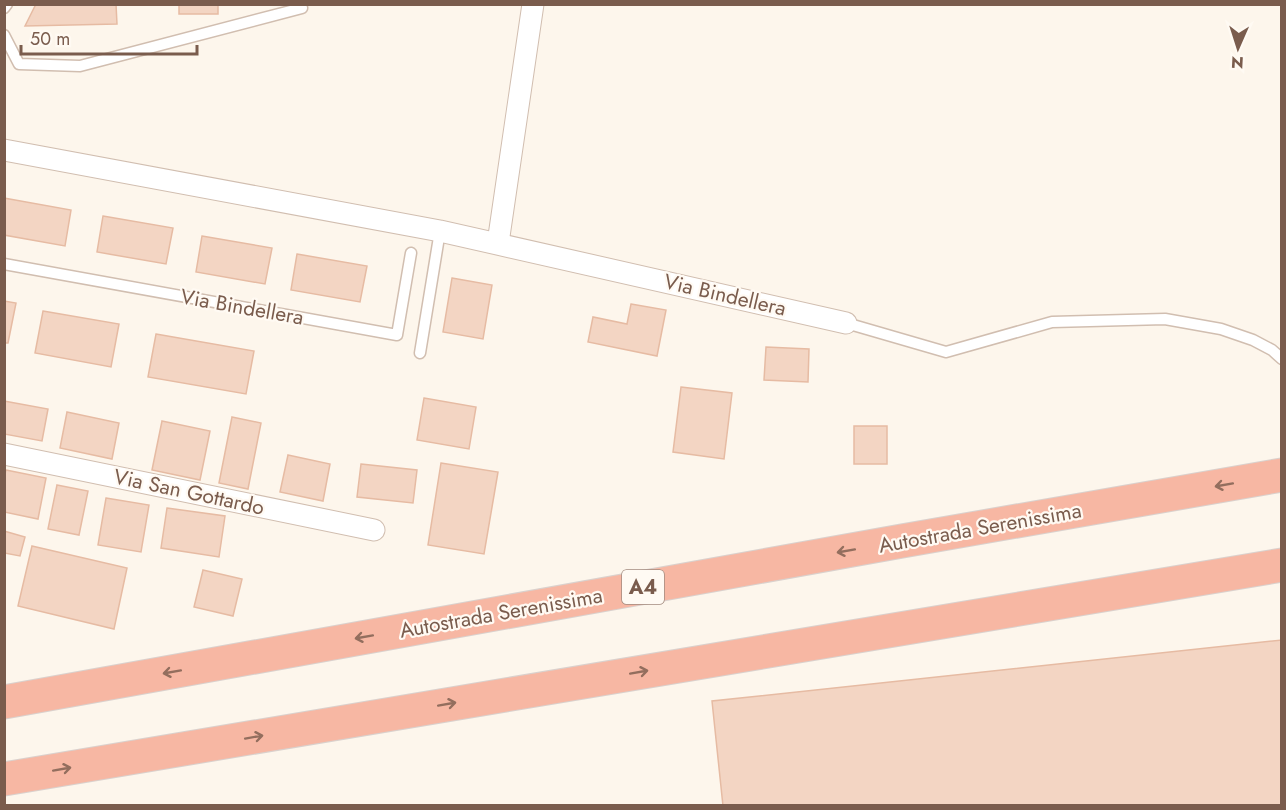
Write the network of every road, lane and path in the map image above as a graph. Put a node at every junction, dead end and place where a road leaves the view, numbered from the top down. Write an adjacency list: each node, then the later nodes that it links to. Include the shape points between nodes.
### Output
1 (533, 4): 6 (street)
2 (302, 9): 3 (lane, via 80,66 19,64)
3 (4, 35)
4 (4, 150): 5 (street, Via Bindellera)
5 (440, 231): 6 (street, Via Bindellera); 10 (lane)
6 (498, 243): 9 (street, Via Bindellera)
7 (411, 253): 8 (lane, Via Bindellera, via 398,335)
8 (4, 264)
9 (846, 323): 11 (lane, via 946,352 1052,322 1165,319 1232,332 1272,350)
10 (420, 353)
11 (1281, 359)
12 (4, 454): 14 (street, Via San Gottardo)
13 (1281, 475): 16 (highway, Autostrada Serenissima / A4, one-way to 16)
14 (374, 530)
15 (1281, 565): 17 (highway, one-way to 15)
16 (4, 702)
17 (4, 779)

